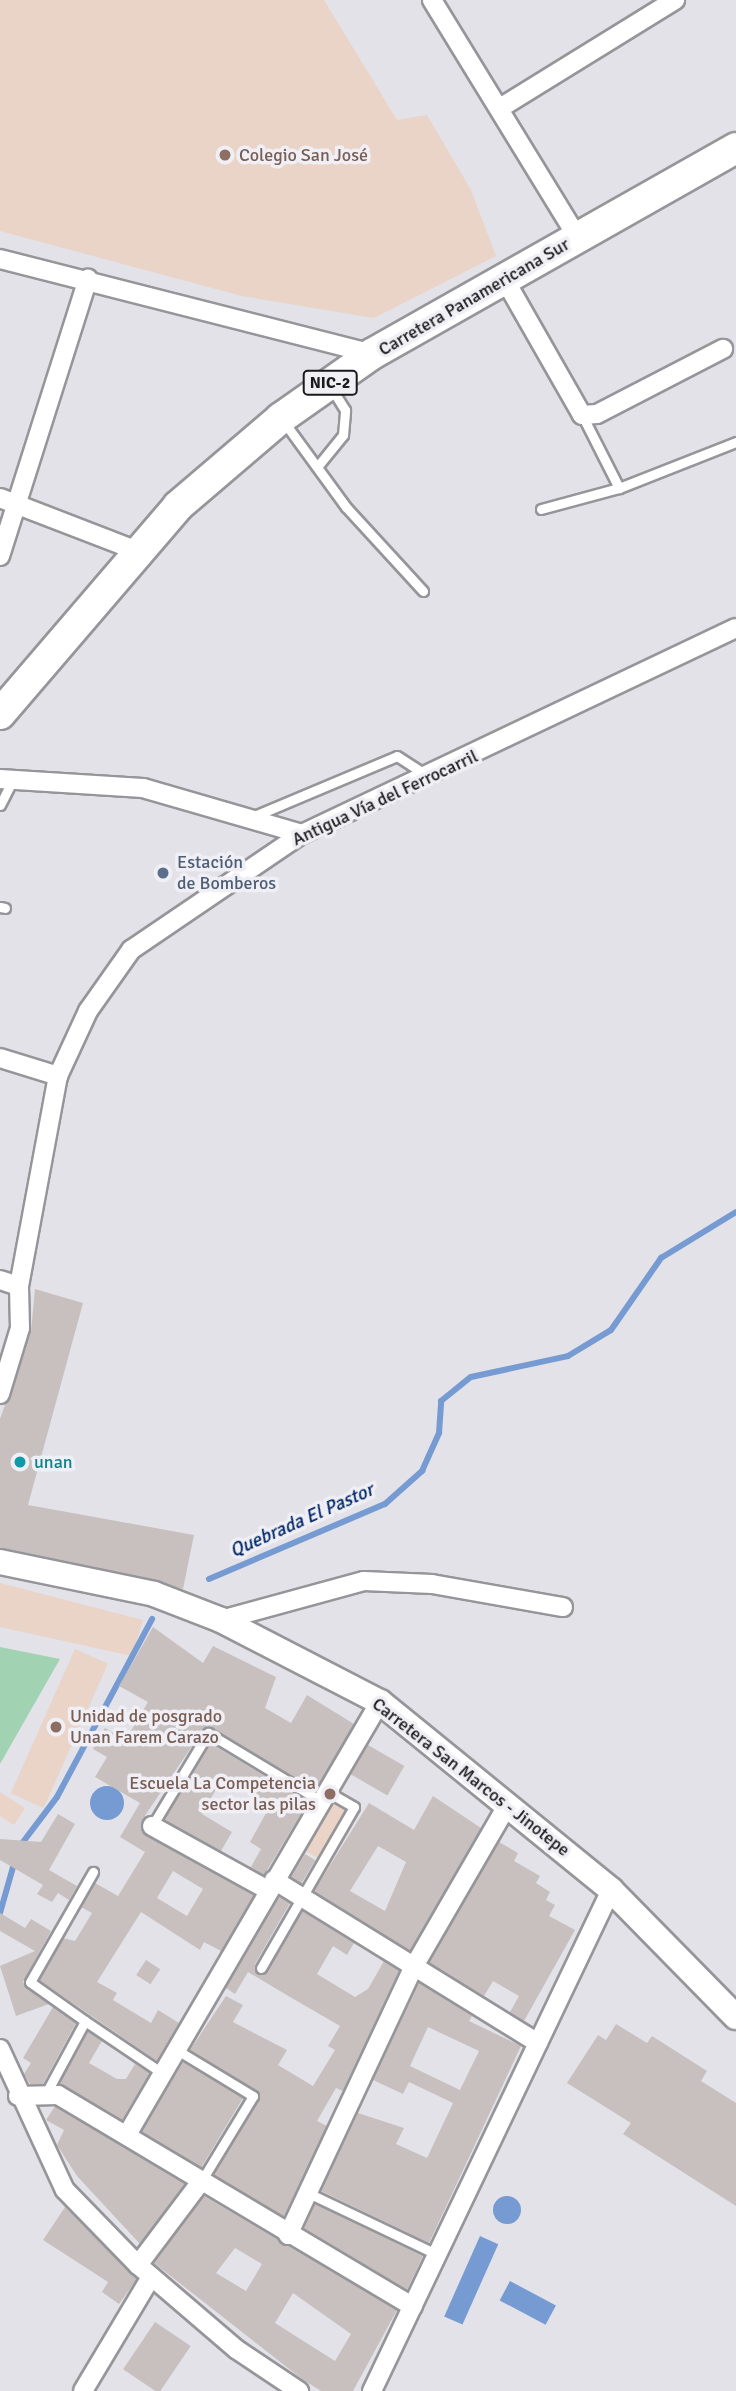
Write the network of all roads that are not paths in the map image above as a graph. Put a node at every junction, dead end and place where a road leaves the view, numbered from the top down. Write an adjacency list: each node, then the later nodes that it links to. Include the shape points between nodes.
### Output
1 (675, 0): 3 (street)
2 (438, 2): 3 (street)
3 (500, 108): 5 (street)
4 (736, 148): 5 (highway, Carretera Panamericana Sur / NIC-2)
5 (578, 237): 8 (highway, Carretera Panamericana Sur / NIC-2)
6 (0, 259): 7 (street)
7 (88, 279): 10 (street); 17 (street)
8 (505, 280): 10 (highway, Carretera Panamericana Sur / NIC-2); 12 (street)
9 (723, 349): 12 (street, via 597,414)
10 (372, 354): 11 (highway, Carretera Panamericana Sur / NIC-2)
11 (328, 384): 13 (highway, Carretera Panamericana Sur / NIC-2); 15 (lane, via 345,419 343,435)
12 (582, 415): 16 (lane)
13 (281, 418): 15 (lane); 19 (highway, Carretera Panamericana Sur / NIC-2)
14 (736, 442): 16 (lane)
15 (317, 467): 21 (lane)
16 (619, 488): 18 (lane)
17 (8, 500): 19 (street); 20 (street)
18 (541, 509)
19 (137, 551): 23 (highway, Carretera Panamericana Sur / NIC-2)
20 (0, 556)
21 (423, 591)
22 (736, 628): 24 (street, Antigua Vía del Ferrocarril)
23 (0, 714)
24 (430, 778): 27 (lane, via 397,756 298,803); 28 (street, Antigua Vía del Ferrocarril)
25 (6, 779): 26 (lane); 27 (street, via 143,788)
26 (0, 805)
27 (247, 818): 28 (street)
28 (302, 834): 30 (street, Antigua Vía del Ferrocarril, via 131,950 88,1011)
29 (0, 1058): 30 (street)
30 (58, 1076): 32 (street, Antigua Vía del Ferrocarril)
31 (0, 1280): 32 (street)
32 (19, 1286): 33 (street, Antigua Vía del Ferrocarril, via 20,1328)
33 (0, 1394)
34 (0, 1562): 36 (main road, Carretera San Marcos - Jinotepe, via 154,1594)
35 (563, 1607): 36 (street, via 432,1584 364,1581)
36 (221, 1620): 37 (main road, Carretera San Marcos - Jinotepe)
37 (380, 1702): 38 (street); 39 (main road, Carretera San Marcos - Jinotepe)
38 (322, 1795): 40 (lane, via 208,1733); 42 (street); 44 (lane, via 354,1807)
39 (508, 1804): 43 (main road, Carretera San Marcos - Jinotepe); 46 (street)
40 (152, 1826): 42 (street)
41 (93, 1872): 48 (lane, via 30,1982)
42 (271, 1885): 44 (street); 51 (street)
43 (611, 1890): 47 (main road, Carretera San Marcos - Jinotepe); 49 (street)
44 (303, 1897): 45 (lane); 46 (street)
45 (261, 1968)
46 (413, 1968): 49 (street); 57 (street)
47 (736, 2017)
48 (85, 2021): 52 (lane); 53 (lane)
49 (538, 2043): 59 (street)
50 (0, 2049): 54 (street)
51 (177, 2050): 52 (street); 56 (lane, via 253,2096)
52 (162, 2073): 55 (street)
53 (45, 2095): 54 (street); 55 (street, via 58,2095)
54 (18, 2096): 60 (street, via 65,2190)
55 (128, 2133): 56 (street)
56 (202, 2180): 58 (street); 60 (street)
57 (306, 2192): 58 (street); 59 (lane)
58 (288, 2235): 61 (street)
59 (436, 2254): 61 (street)
60 (144, 2271): 62 (street); 63 (street, via 236,2349)
61 (413, 2307): 64 (street)
62 (83, 2391)
63 (299, 2391)
64 (372, 2391)

